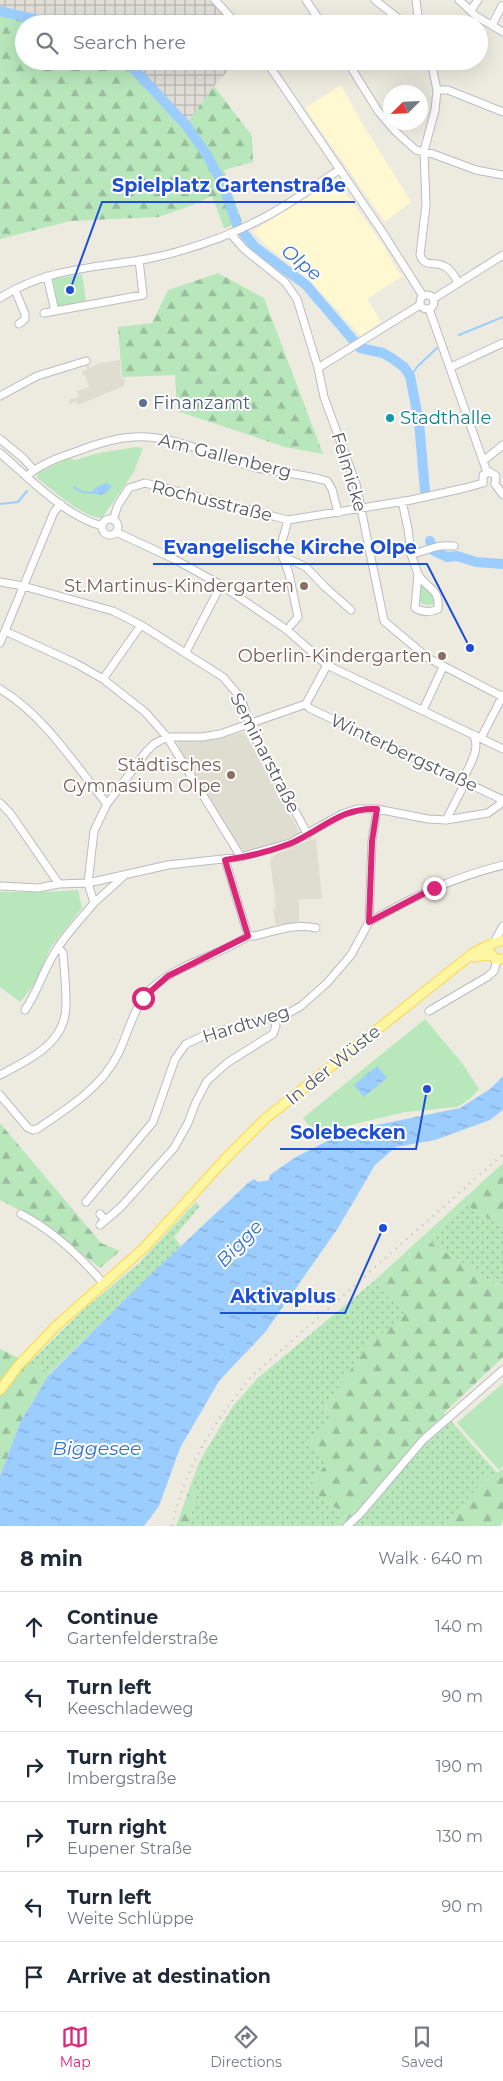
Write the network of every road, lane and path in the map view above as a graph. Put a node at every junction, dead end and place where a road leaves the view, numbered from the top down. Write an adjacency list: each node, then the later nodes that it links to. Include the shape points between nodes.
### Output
1 (215, 0): 9 (street)
2 (306, 0): 10 (street)
3 (375, 0): 11 (street)
4 (416, 0): 12 (street)
5 (459, 0): 8 (street)
6 (478, 0): 8 (street)
7 (502, 6): 15 (street)
8 (470, 10): 13 (street)
9 (229, 15)
10 (316, 15)
11 (394, 15)
12 (418, 15)
13 (477, 15)
14 (488, 22): 15 (street)
15 (492, 25): 16 (street)
16 (503, 32)
17 (272, 70): 23 (street)
18 (353, 70): 22 (street, via 384,118 416,150)
19 (433, 70): 20 (street)
20 (437, 90): 21 (street, via 448,90); 22 (street)
21 (503, 112)
22 (424, 151): 24 (street, via 476,170); 29 (street, via 426,204 420,255 426,264 445,266)
23 (339, 170): 25 (street, via 266,216); 31 (street)
24 (503, 175)
25 (232, 232): 27 (street, via 183,251); 42 (street, Felmicke, via 244,248 293,292)
26 (503, 255): 29 (street)
27 (139, 260): 28 (street, via 70,269); 36 (street, via 142,295)
28 (47, 276): 30 (street); 36 (street)
29 (458, 282): 33 (street)
30 (15, 290): 32 (street); 38 (street, via 25,314 25,319)
31 (423, 296): 33 (street); 34 (street)
32 (0, 298)
33 (433, 298): 35 (street, via 434,305)
34 (420, 305): 35 (street); 42 (street)
35 (429, 309): 41 (street)
36 (55, 311): 37 (street)
37 (44, 313)
38 (19, 324)
39 (503, 343): 41 (street)
40 (86, 361): 43 (street, via 37,376)
41 (451, 367): 46 (street)
42 (318, 368): 57 (street, Felmicke, via 324,397 356,484)
43 (0, 396)
44 (0, 440): 49 (street)
45 (501, 447): 46 (street); 48 (street)
46 (480, 450): 48 (street)
47 (0, 453): 51 (street)
48 (483, 461): 50 (street)
49 (34, 470): 51 (street, Am Gallenberg); 58 (street, Am Gallenberg, via 68,454 117,439 135,437 173,441 250,466 328,481)
50 (487, 472): 52 (street, via 482,477); 53 (street, via 496,476)
51 (28, 476): 56 (street)
52 (483, 483): 53 (street, via 488,486); 55 (street, Rochusstraße)
53 (495, 484): 54 (street)
54 (503, 495)
55 (402, 501): 57 (street, Rochusstraße); 64 (street)
56 (61, 504): 61 (street); 69 (street, via 54,512)
57 (361, 509): 58 (street, Rochusstraße); 77 (street, Felmicke, via 384,621)
58 (338, 513): 60 (street, Rochusstraße)
59 (112, 520): 60 (street, Rochusstraße, via 129,488 145,483); 61 (street); 62 (street, via 117,524)
60 (288, 520): 65 (street, via 280,549)
61 (102, 526): 62 (street, via 106,534)
62 (116, 532): 68 (street, via 174,558)
63 (454, 546): 64 (street, via 438,544)
64 (411, 554): 66 (street)
65 (282, 556): 70 (street, via 306,567); 72 (street, via 297,608 298,617)
66 (418, 574): 66 (street, via 415,608 433,612 438,609 436,592)
67 (0, 582): 69 (street, Seminarstraße)
68 (221, 585): 75 (street); 76 (street, via 287,630)
69 (23, 586): 71 (street, Seminarstraße, via 100,606); 73 (street)
70 (351, 610)
71 (141, 625): 75 (street, Seminarstraße); 78 (street)
72 (291, 625)
73 (5, 631): 74 (street); 78 (street)
74 (0, 643)
75 (186, 652): 83 (street, Seminarstraße, via 223,677 241,698)
76 (327, 665): 81 (street); 82 (street)
77 (443, 667): 80 (street, Felmicke); 82 (street)
78 (103, 679): 85 (street, via 145,712)
79 (0, 689): 93 (street, via 14,697 51,734)
80 (503, 696): 86 (street)
81 (306, 704): 83 (street); 90 (street, Winterbergstraße)
82 (423, 710): 84 (street)
83 (250, 723): 85 (street, via 220,734); 96 (street, Seminarstraße)
84 (473, 734): 86 (street); 88 (street)
85 (167, 737): 93 (street, via 146,752); 97 (street)
86 (481, 738): 87 (street)
87 (489, 742): 88 (street); 89 (street)
88 (478, 747): 90 (street)
89 (503, 749)
90 (464, 782): 91 (street, Winterbergstraße); 95 (street)
91 (503, 800): 95 (street, via 488,813)
92 (0, 803): 102 (street)
93 (107, 804): 101 (street, via 94,832)
94 (377, 809): 95 (street); 96 (street, via 357,809 342,814); 105 (street)
95 (446, 820)
96 (308, 835): 97 (street, via 274,850)
97 (241, 857): 98 (street)
98 (225, 860): 100 (street, via 168,865); 108 (street)
99 (503, 865): 105 (street, via 462,876 434,888)
100 (125, 875): 101 (street); 104 (street)
101 (88, 883): 102 (street); 104 (street)
102 (59, 884): 103 (street, via 38,888)
103 (0, 886)
104 (94, 903): 110 (street)
105 (368, 924): 115 (street, Hardtweg, via 351,955 327,983 301,1006)
106 (503, 926): 109 (street)
107 (316, 928): 108 (street, via 294,926)
108 (248, 936): 117 (street, via 168,976 152,988 137,1008 118,1054 102,1077 66,1109 33,1130)
109 (496, 942): 111 (main road, via 490,951); 112 (main road, In der Wüste)
110 (58, 947): 113 (street, via 37,992); 116 (street, via 63,953 66,1014 62,1026 58,1034 28,1060)
111 (497, 958): 112 (main road, In der Wüste, via 479,955); 114 (street, via 494,971)
112 (464, 961): 121 (main road, In der Wüste, via 265,1119 226,1157 152,1240)
113 (24, 1010)
114 (429, 1010)
115 (274, 1019): 118 (street, Hardtweg, via 205,1036 186,1044 176,1059 153,1122); 120 (street, via 276,1026 272,1034 227,1063 207,1081 174,1148 121,1207 103,1222)
116 (0, 1075)
117 (0, 1095)
118 (86, 1202)
119 (21, 1214): 121 (street, via 48,1230 82,1259)
120 (100, 1214)
121 (104, 1284): 123 (main road, In der Wüste, via 55,1327)
122 (503, 1370): 124 (street, via 423,1440)
123 (0, 1390)
124 (346, 1526)

